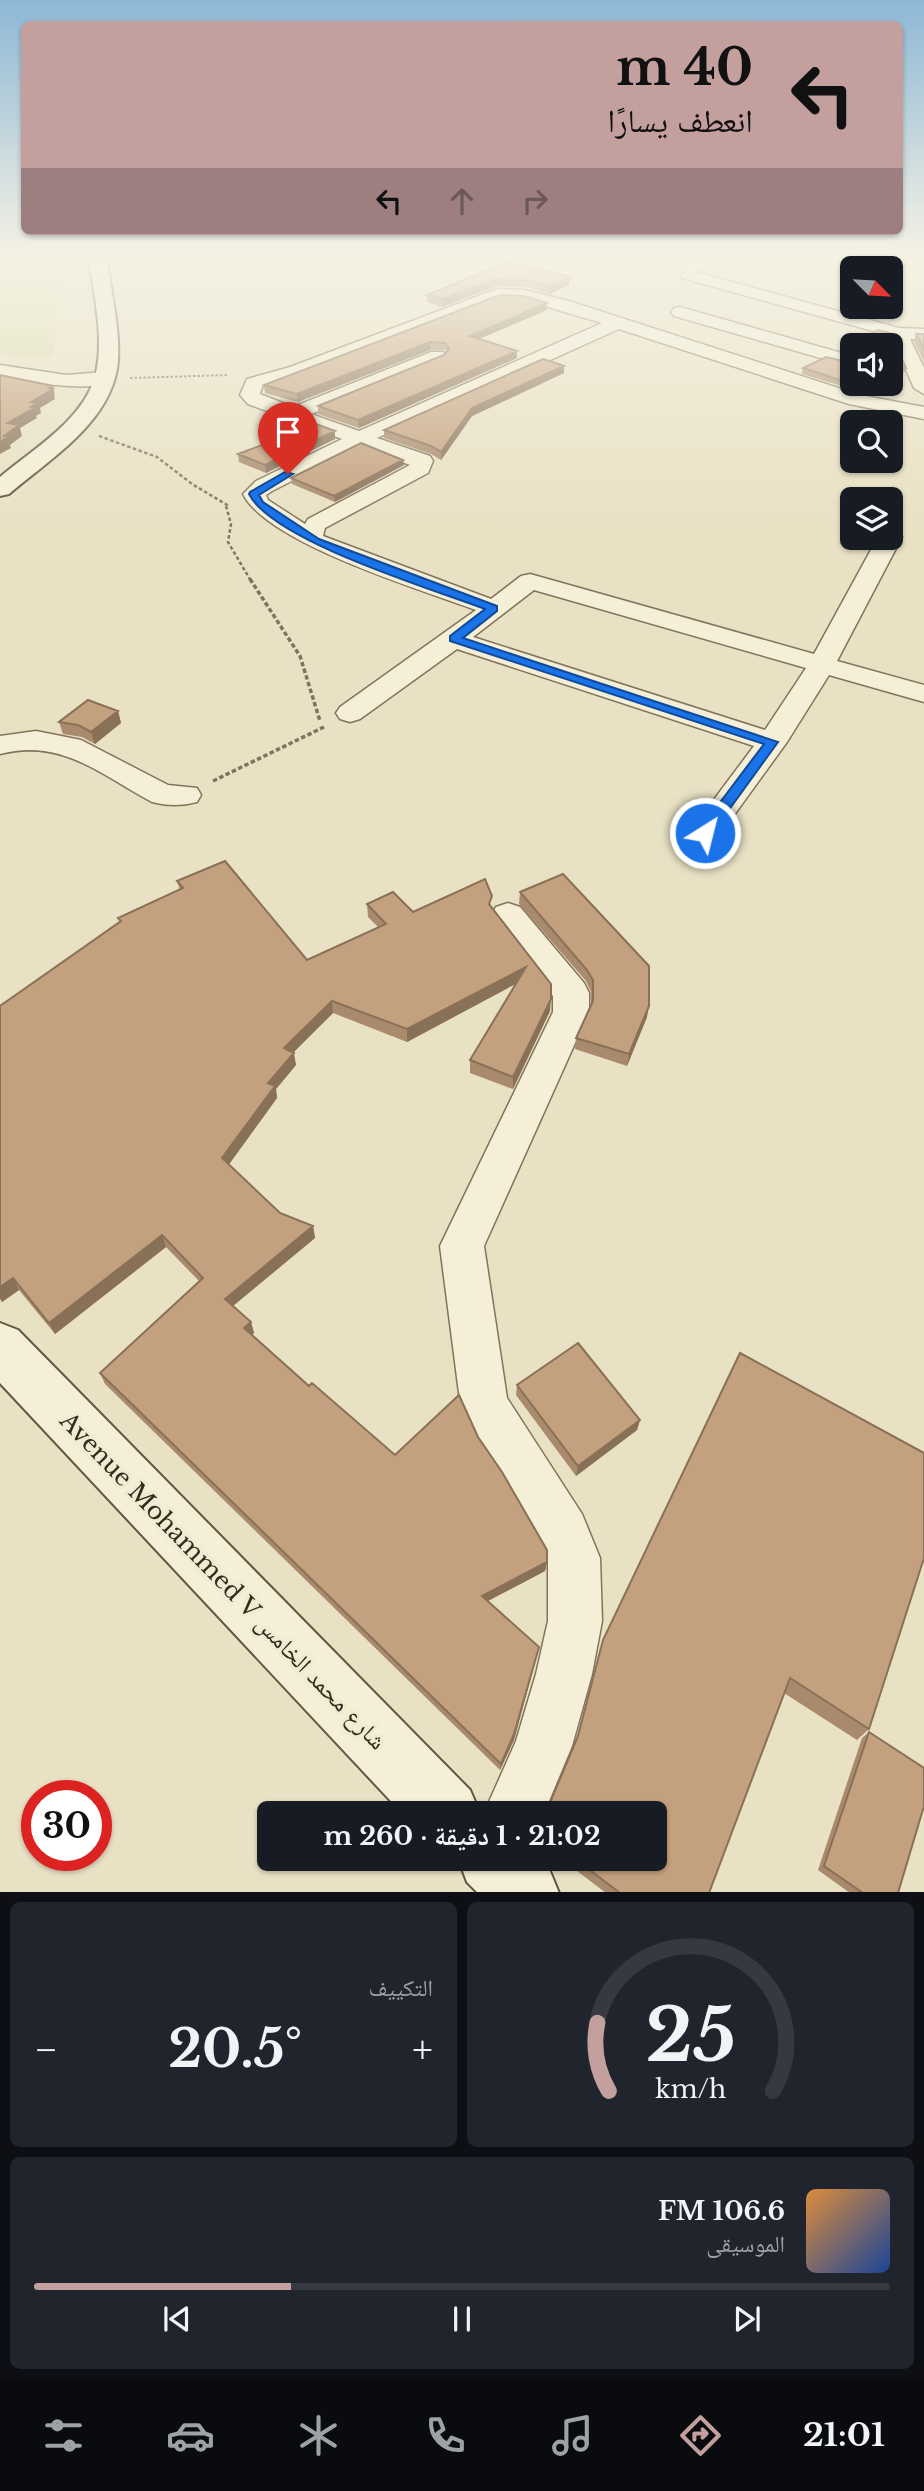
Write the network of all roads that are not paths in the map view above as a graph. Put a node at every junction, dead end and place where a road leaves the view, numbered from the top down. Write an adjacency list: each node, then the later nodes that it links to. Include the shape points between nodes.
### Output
1 (108, 347): 13 (main road)
2 (357, 347): 19 (street, via 254,383 250,395 255,400)
3 (410, 347): 19 (street, via 444,358)
4 (570, 347): 11 (street)
5 (693, 347): 18 (street)
6 (800, 347): 8 (street)
7 (905, 347): 15 (street)
8 (840, 359)
9 (477, 367): 11 (street)
10 (0, 371): 12 (street)
11 (504, 375): 21 (street)
12 (35, 377): 13 (street, via 66,381); 16 (street)
13 (105, 378): 22 (main road, via 72,428)
14 (903, 378): 15 (street)
15 (923, 385)
16 (12, 391)
17 (860, 396): 18 (street)
18 (856, 400): 20 (street)
19 (296, 413): 21 (street)
20 (924, 414)
21 (362, 436): 23 (street, via 254,494 259,504); 23 (street, via 415,457 422,461 420,468 316,524 310,534)
22 (4, 480)
23 (315, 541): 25 (street)
24 (883, 550): 27 (street)
25 (493, 608): 26 (street); 27 (street, via 530,581)
26 (454, 639): 29 (street); 30 (street)
27 (822, 664): 28 (street); 30 (street)
28 (924, 694)
29 (350, 713)
30 (772, 742): 33 (street)
31 (0, 745): 32 (street, via 24,739 71,746 163,795)
32 (186, 795)
33 (705, 833)
34 (508, 915): 37 (street, via 571,993 571,1012 462,1246 484,1401 564,1532 574,1558 575,1621 564,1674)
35 (0, 1348): 36 (main road, Avenue Mohammed V شارع محمد الخامس)
36 (435, 1801)
37 (524, 1801)

